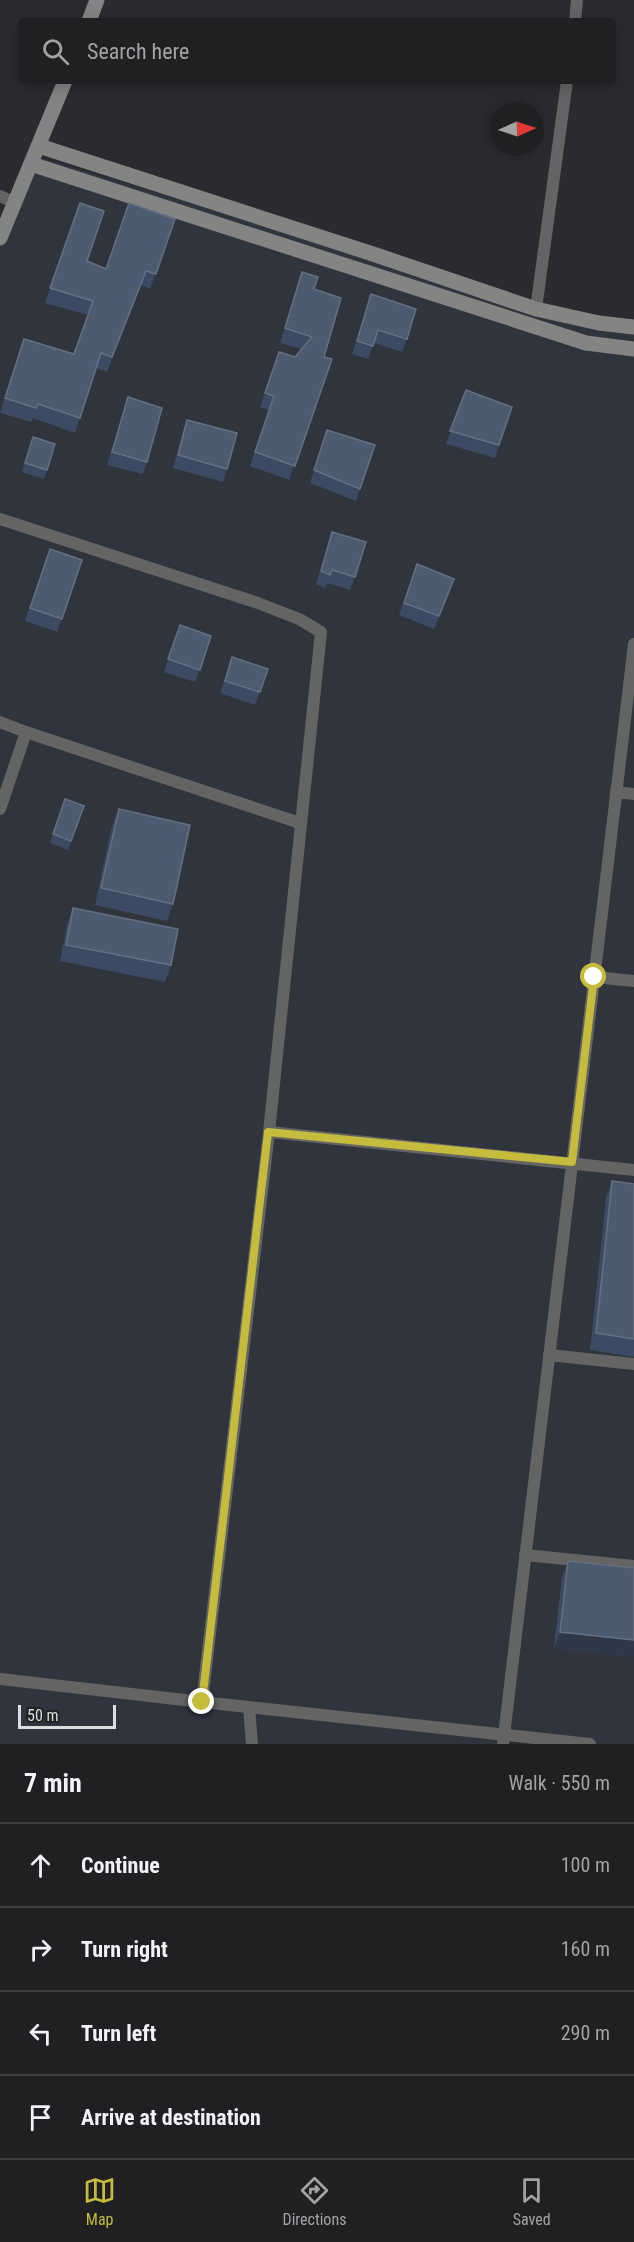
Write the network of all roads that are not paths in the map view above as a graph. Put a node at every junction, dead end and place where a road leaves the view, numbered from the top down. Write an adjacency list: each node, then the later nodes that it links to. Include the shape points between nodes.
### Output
1 (98, 0): 3 (street)
2 (578, 0): 4 (street)
3 (90, 18)
4 (575, 18)
5 (64, 84): 7 (street)
6 (567, 84): 12 (street)
7 (39, 146): 8 (street); 12 (street)
8 (32, 164): 10 (street); 14 (street, via 586,343)
9 (0, 196): 10 (street)
10 (15, 202): 11 (street)
11 (0, 238)
12 (536, 309): 13 (street)
13 (634, 327)
14 (634, 349)
15 (0, 519): 22 (street, via 258,603 321,632)
16 (634, 644): 19 (street)
17 (0, 722): 18 (street)
18 (26, 732): 21 (street); 22 (street)
19 (616, 792): 20 (street); 23 (street)
20 (634, 794)
21 (0, 809)
22 (300, 823): 25 (street)
23 (594, 977): 24 (street); 26 (street)
24 (634, 981)
25 (268, 1132): 26 (street); 33 (street)
26 (572, 1162): 27 (street); 28 (street)
27 (634, 1170)
28 (549, 1355): 29 (street); 30 (street)
29 (634, 1364)
30 (525, 1555): 31 (street); 35 (street)
31 (634, 1566)
32 (0, 1679): 33 (street)
33 (202, 1702): 34 (street)
34 (249, 1707): 35 (street); 36 (street)
35 (503, 1739): 37 (street)
36 (252, 1744)
37 (590, 1744)

